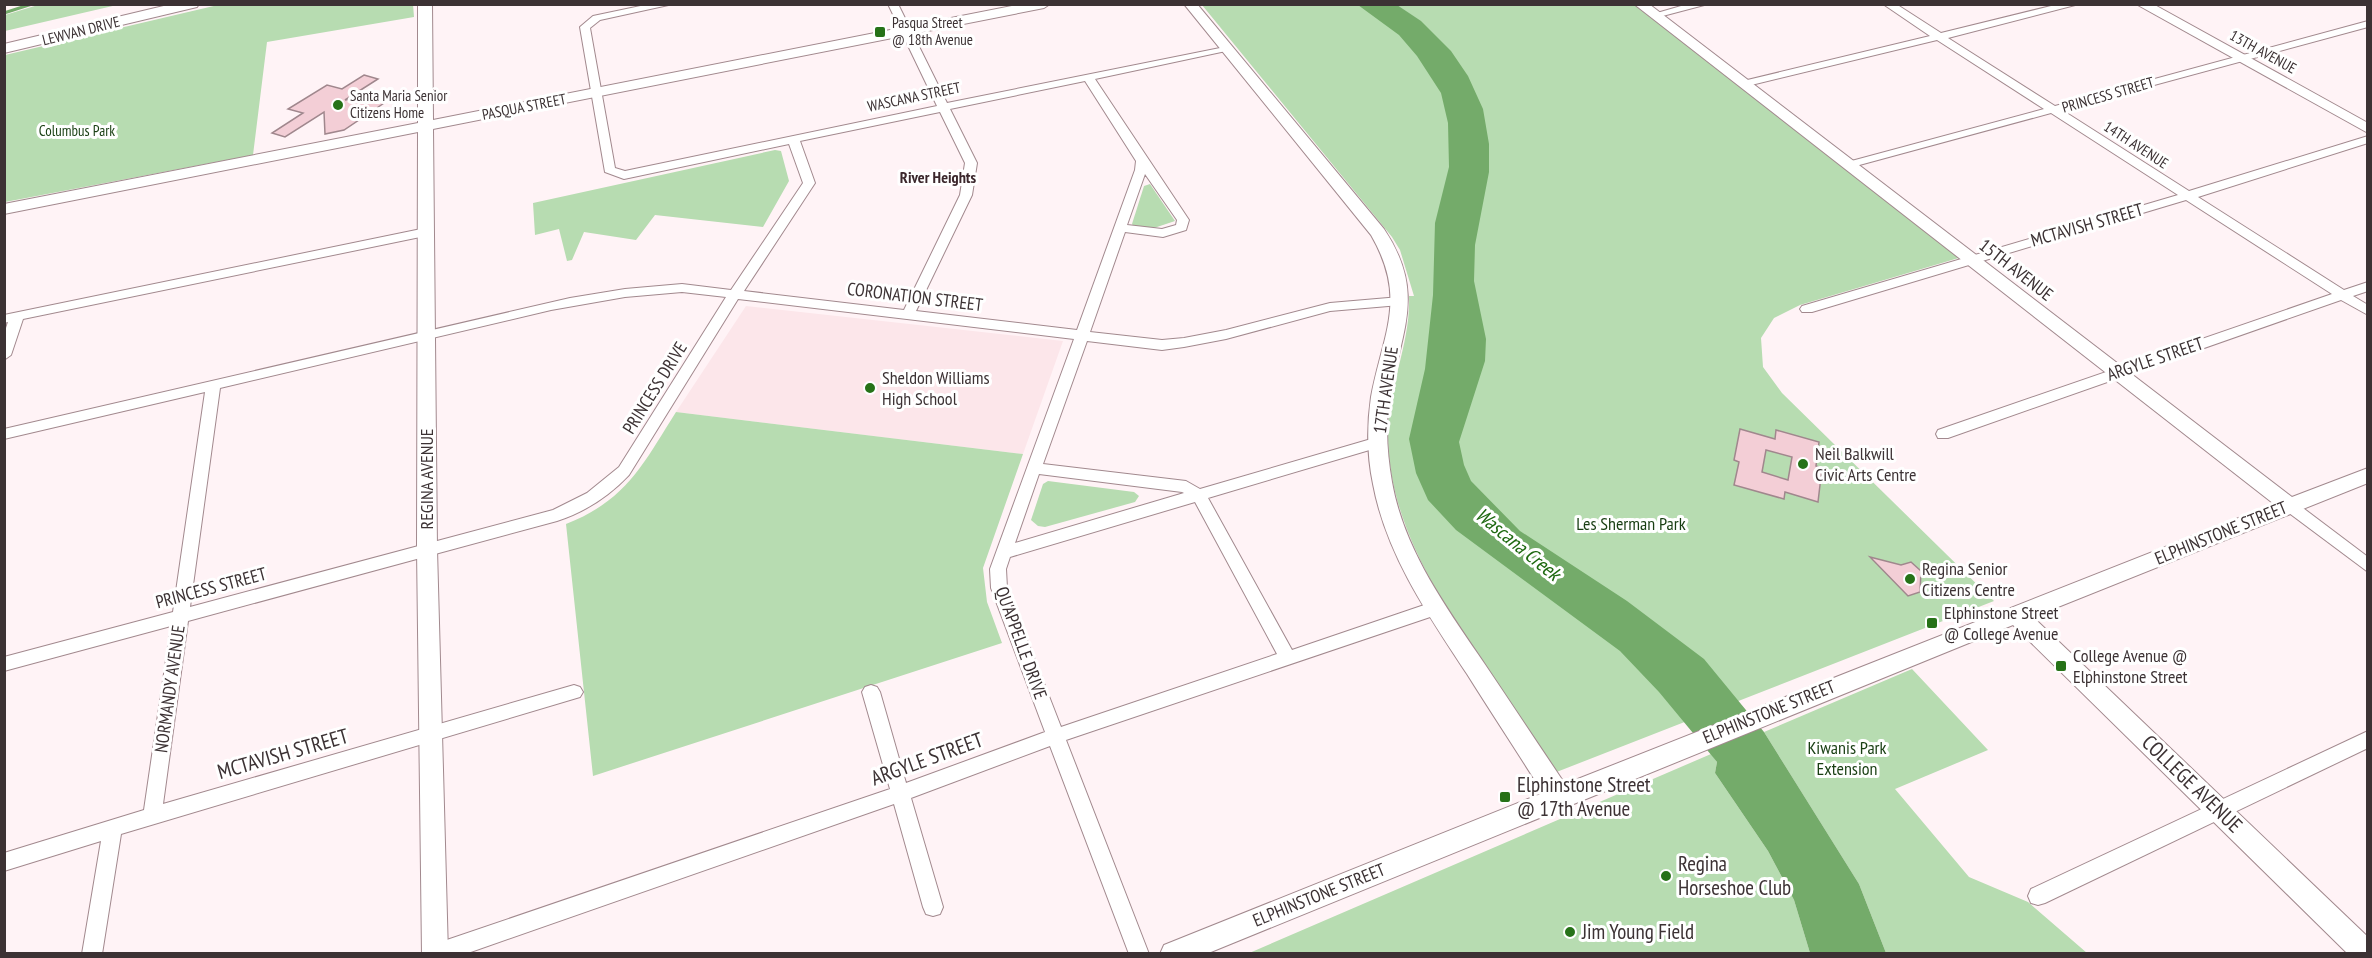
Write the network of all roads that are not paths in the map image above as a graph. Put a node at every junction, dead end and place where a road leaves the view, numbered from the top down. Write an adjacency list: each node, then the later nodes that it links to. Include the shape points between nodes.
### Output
1 (135, 4): 16 (main road, LEWVAN DRIVE)
2 (192, 4): 19 (main road, LEWVAN DRIVE)
3 (424, 4): 26 (street, REGINA AVENUE)
4 (668, 4): 23 (street, via 589,22 585,27)
5 (892, 4): 15 (street)
6 (1044, 4): 15 (street, PASQUA STREET)
7 (1190, 4): 18 (street, 17TH AVENUE)
8 (1640, 4): 13 (street, 15TH AVENUE)
9 (1703, 4): 13 (street)
10 (1888, 4): 17 (street, 14TH AVENUE)
11 (2074, 4): 17 (street)
12 (2142, 4): 20 (street, 13TH AVENUE)
13 (1654, 15): 22 (street, 15TH AVENUE)
14 (2367, 24): 20 (street, PRINCESS STREET)
15 (906, 32): 23 (street, PASQUA STREET); 24 (street)
16 (4, 35)
17 (1940, 37): 22 (street); 25 (street, 14TH AVENUE)
18 (1226, 48): 21 (street, WASCANA STREET); 40 (street, 17TH AVENUE, via 1378,233 1396,271)
19 (4, 49)
20 (2240, 58): 25 (street, PRINCESS STREET); 27 (street, 13TH AVENUE)
21 (1088, 77): 24 (street, WASCANA STREET); 30 (street)
22 (1743, 84): 31 (street, 15TH AVENUE)
23 (596, 92): 26 (street, PASQUA STREET); 28 (street, WASCANA STREET, via 609,170 624,175)
24 (944, 108): 28 (street, WASCANA STREET); 43 (street, via 971,163 966,195)
25 (2054, 111): 31 (street, PRINCESS STREET); 32 (street, 14TH AVENUE)
26 (425, 127): 33 (street, PASQUA STREET); 35 (street, REGINA AVENUE)
27 (2367, 129)
28 (793, 139): 38 (street, PRINCESS DRIVE, via 809,183)
29 (2367, 139): 32 (street, MCTAVISH STREET)
30 (1142, 161): 34 (street, QU'APPELLE DRIVE); 34 (street, via 1183,220 1182,227 1163,233)
31 (1848, 165): 36 (street, 15TH AVENUE)
32 (2187, 196): 36 (street, MCTAVISH STREET); 39 (street, 14TH AVENUE)
33 (4, 209)
34 (1120, 228): 46 (street, QU'APPELLE DRIVE)
35 (426, 232): 44 (street); 45 (street, REGINA AVENUE)
36 (1970, 259): 41 (street, MCTAVISH STREET); 48 (street, 15TH AVENUE)
37 (2367, 286): 39 (street, ARGYLE STREET)
38 (735, 294): 43 (street, CORONATION STREET); 45 (street, CORONATION STREET, via 682,288 646,290 583,299); 57 (street, PRINCESS DRIVE, via 624,471 609,488 557,515)
39 (2343, 295): 42 (street, 14TH AVENUE); 48 (street, ARGYLE STREET)
40 (1400, 301): 46 (street, CORONATION STREET, via 1333,306 1186,343 1162,345); 52 (street, 17TH AVENUE, via 1381,397)
41 (1807, 309)
42 (2367, 311)
43 (908, 315): 46 (street, CORONATION STREET)
44 (11, 318): 47 (street)
45 (426, 335): 49 (street, CORONATION STREET); 57 (street, REGINA AVENUE)
46 (1082, 335): 53 (street, QU'APPELLE DRIVE)
47 (4, 355)
48 (2117, 372): 51 (street, ARGYLE STREET); 56 (street, 15TH AVENUE)
49 (213, 385): 50 (street, CORONATION STREET); 62 (street, NORMANDY AVENUE)
50 (4, 434)
51 (1943, 434)
52 (1378, 442): 55 (street); 60 (street, 17TH AVENUE, via 1382,483 1395,526 1410,565)
53 (1033, 468): 55 (street, via 1186,487); 58 (street, QU'APPELLE DRIVE)
54 (2367, 475): 56 (street, ELPHINSTONE STREET)
55 (1199, 495): 58 (street); 63 (street)
56 (2290, 506): 59 (street, 15TH AVENUE); 61 (street, ELPHINSTONE STREET)
57 (427, 549): 62 (street, PRINCESS STREET); 67 (street, REGINA AVENUE)
58 (1002, 553): 68 (street, QU'APPELLE DRIVE, via 999,588)
59 (2367, 566)
60 (1436, 608): 63 (street, ARGYLE STREET); 71 (street, 17TH AVENUE)
61 (2017, 615): 71 (street, ELPHINSTONE STREET); 72 (street, COLLEGE AVENUE)
62 (180, 617): 64 (street, PRINCESS STREET); 73 (street, NORMANDY AVENUE)
63 (1288, 659): 68 (street, ARGYLE STREET)
64 (4, 664)
65 (574, 692): 67 (street, MCTAVISH STREET)
66 (871, 692): 70 (street)
67 (431, 735): 73 (street, MCTAVISH STREET); 79 (street, REGINA AVENUE)
68 (1056, 736): 70 (street, ARGYLE STREET); 80 (street, QU'APPELLE DRIVE)
69 (2367, 738): 72 (street)
70 (900, 793): 77 (street); 79 (street, ARGYLE STREET)
71 (1560, 798): 81 (street, ELPHINSTONE STREET)
72 (2218, 810): 76 (street); 82 (street, COLLEGE AVENUE)
73 (152, 816): 74 (street, MCTAVISH STREET)
74 (112, 829): 75 (street, MCTAVISH STREET); 78 (street)
75 (4, 862)
76 (2038, 896)
77 (933, 907)
78 (92, 954)
79 (435, 954)
80 (1139, 954)
81 (1173, 954)
82 (2367, 954)

